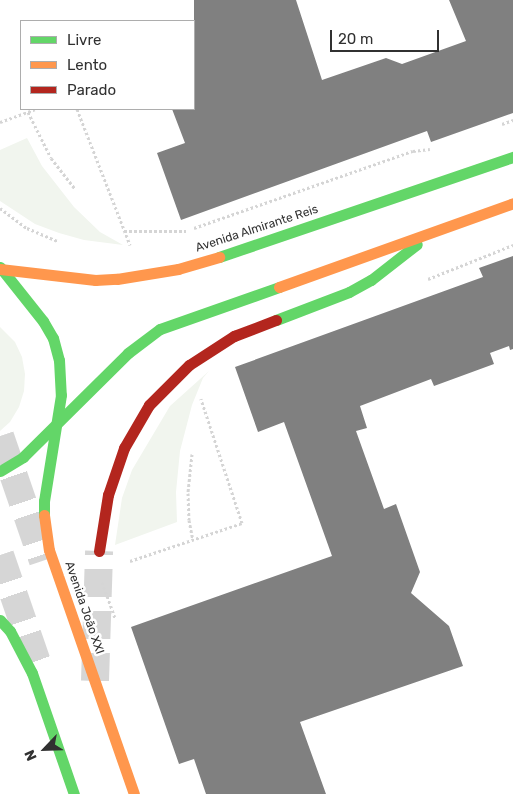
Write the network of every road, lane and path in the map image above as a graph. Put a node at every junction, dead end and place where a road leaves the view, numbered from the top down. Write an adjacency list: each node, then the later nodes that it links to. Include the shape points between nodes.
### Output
1 (33, 110): 3 (path)
2 (77, 110): 11 (path)
3 (28, 112): 5 (path); 9 (path, via 51,158)
4 (513, 120): 6 (path)
5 (0, 122)
6 (496, 126)
7 (434, 149): 11 (path, via 413,151 186,231)
8 (513, 157): 15 (main road, Avenida Almirante Reis, via 235,253 178,269 95,280)
9 (75, 189)
10 (513, 203): 12 (main road)
11 (124, 231): 13 (path)
12 (431, 232): 18 (main road, via 160,329 128,353); 22 (main road, via 371,280 349,292 234,336 188,365 172,380 149,406 124,448 108,495)
13 (130, 245)
14 (513, 245): 16 (path)
15 (1, 268): 18 (main road, Avenida João XXI, via 43,320 53,338 62,378)
16 (421, 282)
17 (203, 394): 21 (path, via 200,400 242,523)
18 (55, 426): 20 (main road, via 23,458); 26 (main road, Avenida João XXI, via 44,501 49,550)
19 (192, 454): 21 (path, via 188,520)
20 (0, 471)
21 (193, 540): 23 (path)
22 (99, 551)
23 (129, 562)
24 (0, 620): 25 (main road, via 10,631 32,673)
25 (74, 794)
26 (134, 794)

